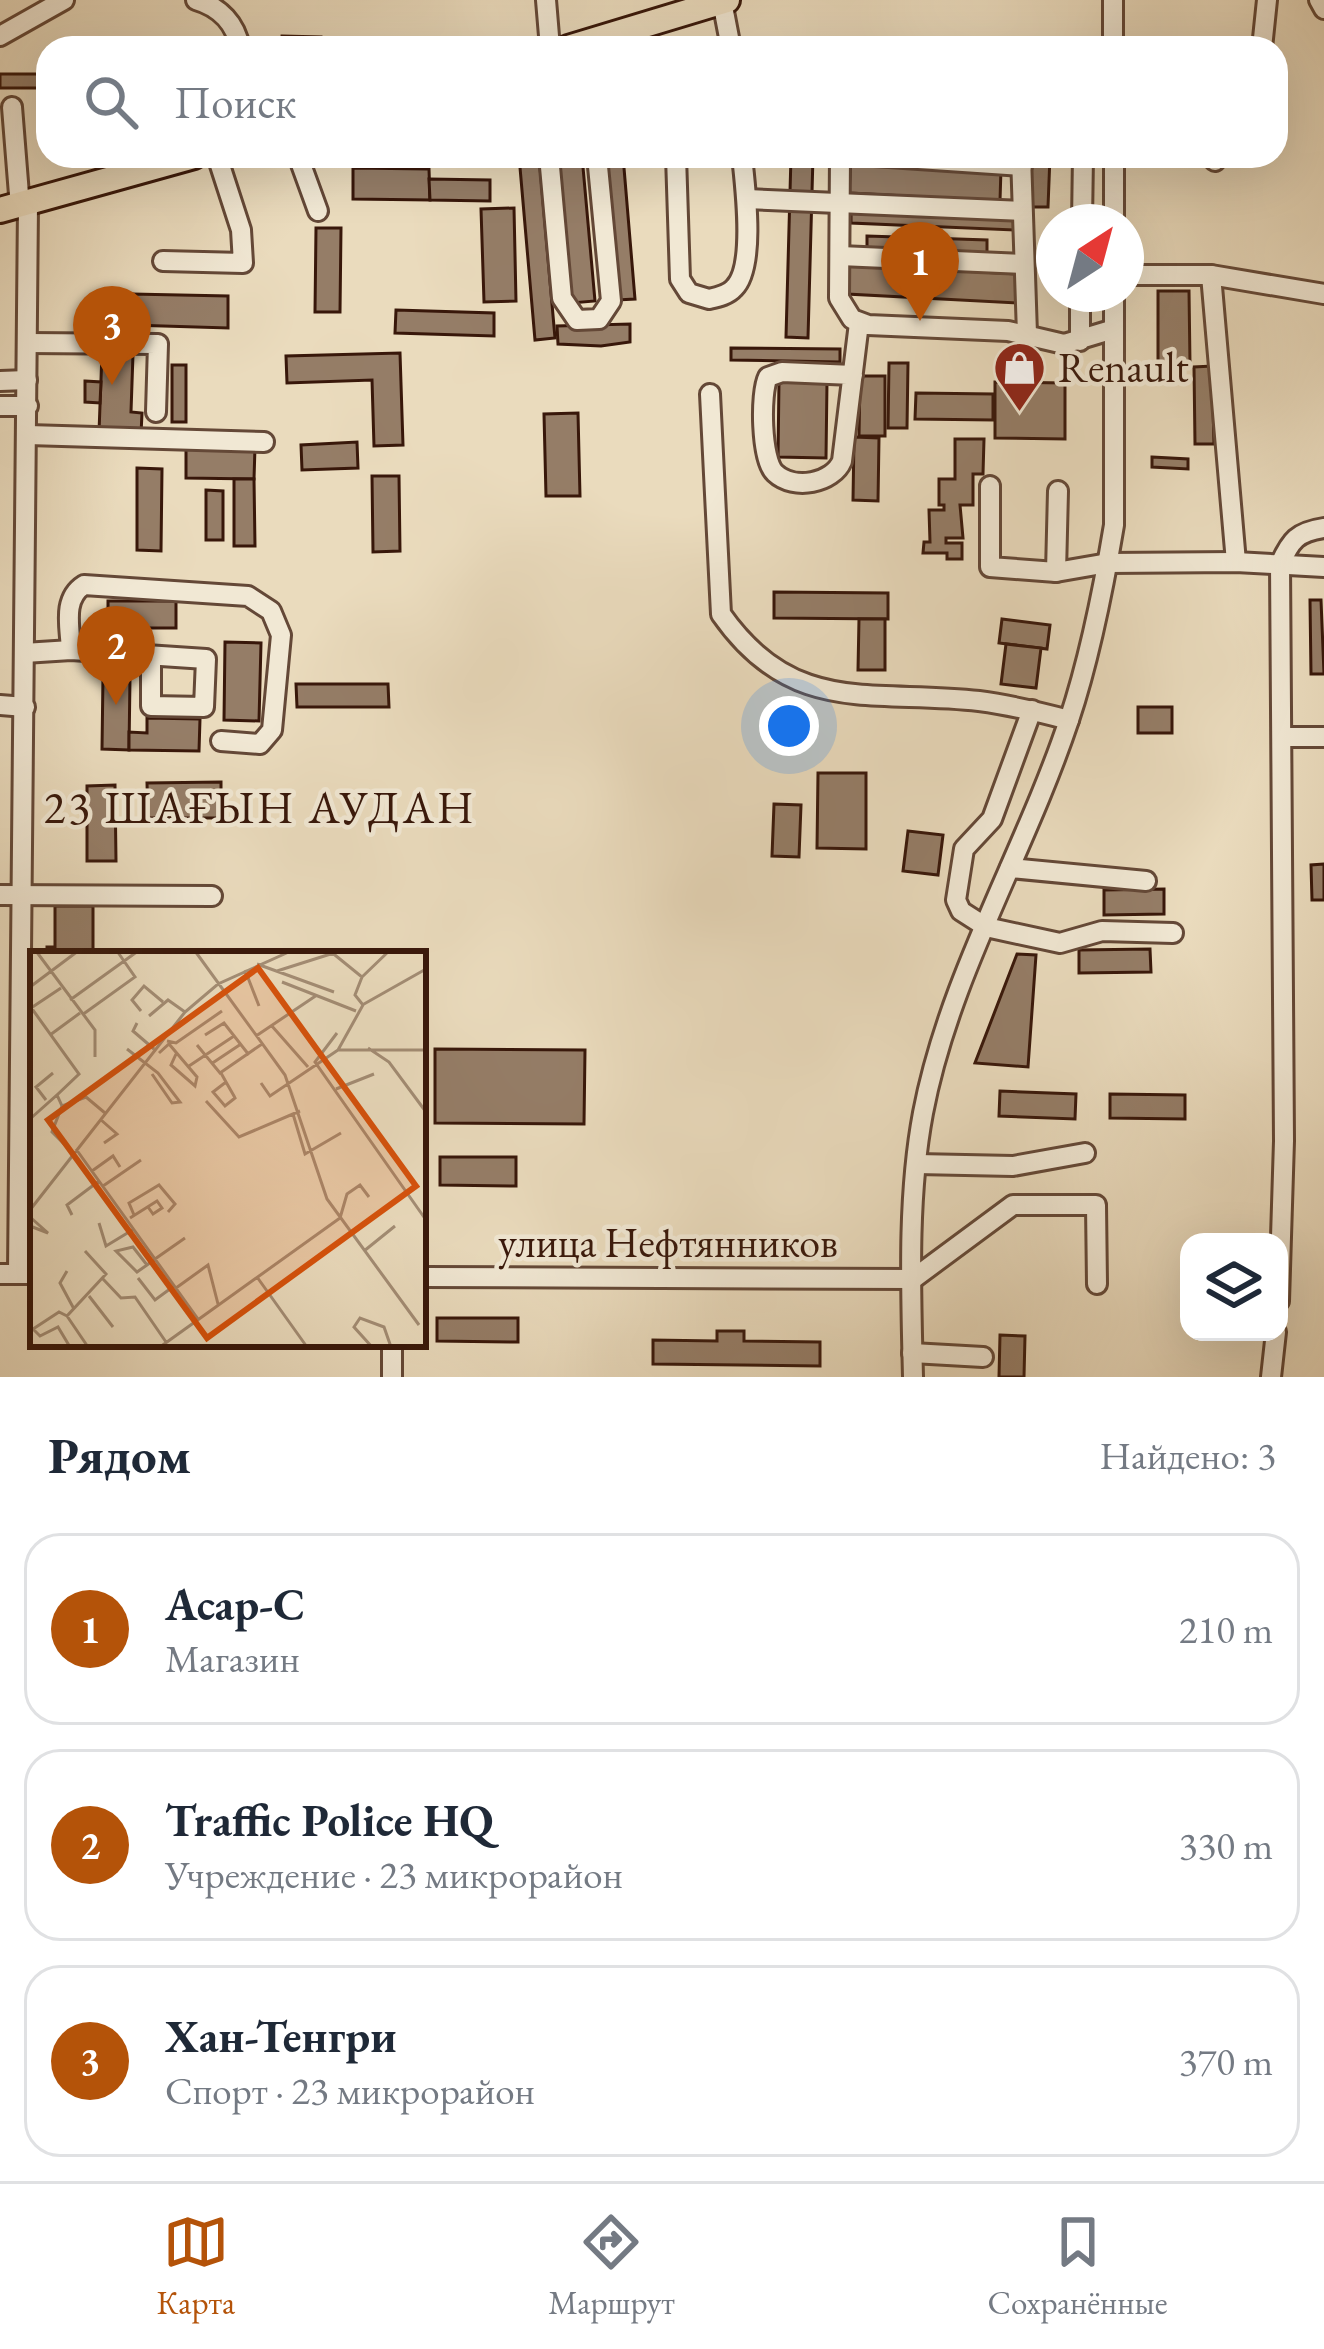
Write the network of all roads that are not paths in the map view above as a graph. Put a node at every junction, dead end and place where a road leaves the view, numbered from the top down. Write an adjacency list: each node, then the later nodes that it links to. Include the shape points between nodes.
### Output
1 (64, 0): 10 (street)
2 (196, 0): 11 (street, via 224,15)
3 (546, 0): 12 (street)
4 (1113, 0): 15 (street)
5 (1267, 0): 16 (street)
6 (1319, 0): 8 (street)
7 (725, 1): 9 (main road); 14 (street)
8 (1324, 9)
9 (653, 11): 13 (main road)
10 (0, 36)
11 (237, 36)
12 (549, 36)
13 (596, 36)
14 (729, 36)
15 (1114, 36)
16 (1263, 36)
17 (12, 107): 33 (street)
18 (151, 168): 33 (main road)
19 (221, 168): 37 (street, via 243,263)
20 (302, 168): 34 (street)
21 (551, 168): 22 (street, via 562,298 577,320 599,319 611,301)
22 (598, 168)
23 (676, 168): 29 (street, via 680,279 698,298 722,296 742,278)
24 (743, 168): 29 (street)
25 (840, 168): 30 (street)
26 (1022, 168): 35 (street)
27 (1083, 168): 31 (street)
28 (1114, 168): 32 (street)
29 (747, 199): 30 (street)
30 (842, 204): 35 (street); 36 (street)
31 (1082, 204)
32 (1114, 204)
33 (10, 207): 48 (street)
34 (318, 211)
35 (1022, 212): 38 (street)
36 (840, 256): 38 (street); 44 (street, via 839,298)
37 (163, 261)
38 (1024, 264): 46 (street)
39 (1210, 274): 40 (street); 41 (street); 61 (street)
40 (1144, 275)
41 (1324, 294)
42 (1080, 312): 47 (street)
43 (1114, 312): 45 (street)
44 (859, 323): 46 (street); 49 (street)
45 (1114, 329): 47 (street); 62 (street)
46 (1027, 334): 47 (street)
47 (1080, 341)
48 (27, 343): 50 (street); 55 (street, via 158,344)
49 (853, 375): 49 (street, via 836,473 820,482 776,473 766,455 768,377)
50 (27, 380): 51 (street); 54 (street)
51 (0, 381)
52 (710, 394): 71 (street, via 721,614 740,640 818,690)
53 (0, 406): 54 (street)
54 (28, 406): 56 (street)
55 (156, 412)
56 (28, 435): 57 (street); 67 (street)
57 (264, 442)
58 (990, 486): 65 (street, via 990,567)
59 (1058, 491): 65 (street)
60 (1324, 528): 63 (street, via 1291,540)
61 (1236, 562): 62 (street); 63 (street)
62 (1108, 563): 65 (street); 72 (street)
63 (1280, 564): 64 (street); 73 (street)
64 (1324, 567)
65 (1056, 572)
66 (71, 650): 67 (street); 68 (street); 75 (street, via 69,602 84,585 262,603 281,635 272,730 260,744)
67 (24, 653): 70 (street)
68 (151, 658)
69 (0, 705): 70 (street)
70 (26, 707): 79 (street)
71 (1032, 710): 72 (street); 81 (street, via 992,819 964,849 956,900)
72 (1069, 720): 76 (street)
73 (1282, 737): 74 (street); 89 (street)
74 (1324, 737)
75 (221, 742)
76 (1010, 868): 77 (street); 81 (street)
77 (1146, 881)
78 (0, 895): 79 (street)
79 (24, 895): 80 (street); 84 (street)
80 (212, 896)
81 (986, 927): 82 (street, via 1060,944 1102,931); 86 (street, via 936,1063)
82 (1174, 932)
83 (0, 1066): 84 (street)
84 (25, 1074): 90 (street)
85 (1085, 1153): 87 (street)
86 (916, 1165): 87 (street); 92 (street)
87 (1013, 1166): 88 (street)
88 (1013, 1205): 92 (street); 93 (street, via 1096,1205)
89 (1281, 1233)
90 (17, 1274)
91 (426, 1276): 92 (street, улица Нефтянников)
92 (913, 1279): 95 (street)
93 (1096, 1284)
94 (1275, 1341): 100 (street)
95 (912, 1353): 96 (street); 98 (street)
96 (960, 1356): 97 (street); 99 (street)
97 (982, 1357)
98 (913, 1377)
99 (961, 1377)
100 (1271, 1377)

